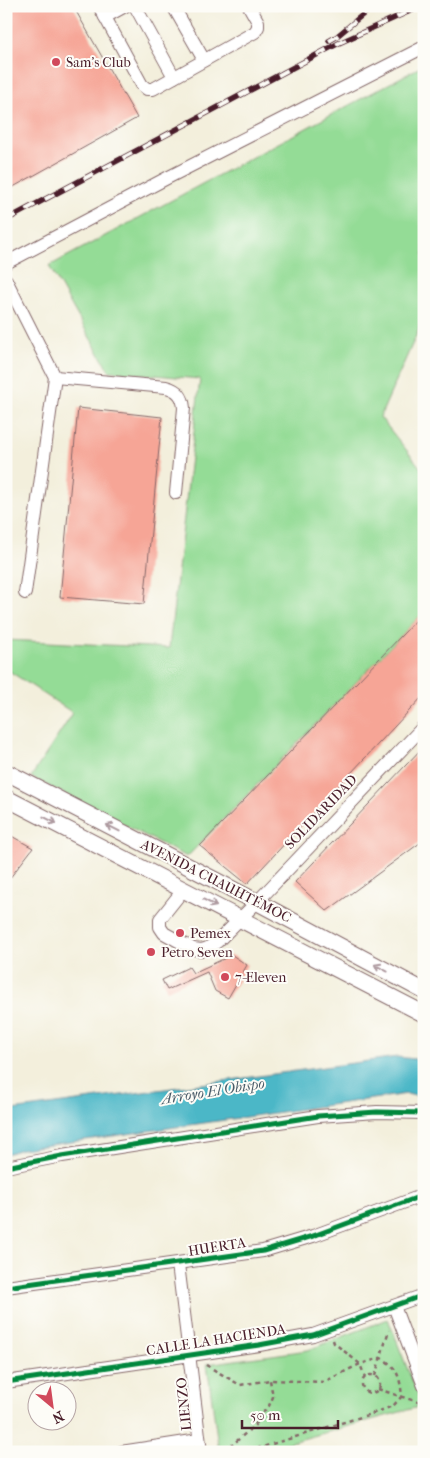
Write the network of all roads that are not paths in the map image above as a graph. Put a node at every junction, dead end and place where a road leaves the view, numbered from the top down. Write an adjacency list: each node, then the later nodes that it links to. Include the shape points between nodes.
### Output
1 (125, 6): 5 (street)
2 (134, 6): 8 (street)
3 (173, 6): 7 (street)
4 (249, 6): 7 (street, via 258,22 255,32)
5 (102, 12): 8 (street, via 142,86 153,88)
6 (424, 47): 9 (street)
7 (204, 60): 8 (street)
8 (174, 77)
9 (6, 263)
10 (6, 280): 11 (street)
11 (55, 377): 12 (street, via 166,387 180,394 184,408); 13 (street)
12 (176, 494)
13 (25, 593)
14 (424, 726): 18 (street, SOLIDARIDAD)
15 (6, 772): 18 (main road, AVENIDA CUAUHTÉMOC, one-way to 15)
16 (6, 798): 17 (main road, AVENIDA CUAUHTÉMOC, one-way to 17)
17 (184, 889): 19 (main road, AVENIDA CUAUHTÉMOC, one-way to 19); 19 (street, SOLIDARIDAD, via 160,920 164,933 177,941 193,949 208,948)
18 (257, 902): 19 (street, SOLIDARIDAD); 20 (main road, AVENIDA CUAUHTÉMOC, one-way to 18)
19 (240, 919): 21 (main road, AVENIDA CUAUHTÉMOC)
20 (424, 991)
21 (424, 1014)
22 (421, 1114): 23 (street, via 377,1112 318,1116 62,1156)
23 (6, 1168)
24 (424, 1195): 25 (street, HUERTA, via 263,1251)
25 (178, 1264): 26 (street, HUERTA); 29 (street, LIENZO)
26 (6, 1287)
27 (424, 1295): 28 (street, CALLE LA HACIENDA)
28 (394, 1306): 29 (street, CALLE LA HACIENDA, via 313,1335); 31 (street)
29 (190, 1356): 30 (street, CALLE LA HACIENDA); 32 (street, LIENZO)
30 (6, 1382)
31 (424, 1386)
32 (200, 1446): 33 (street)
33 (121, 1452)

